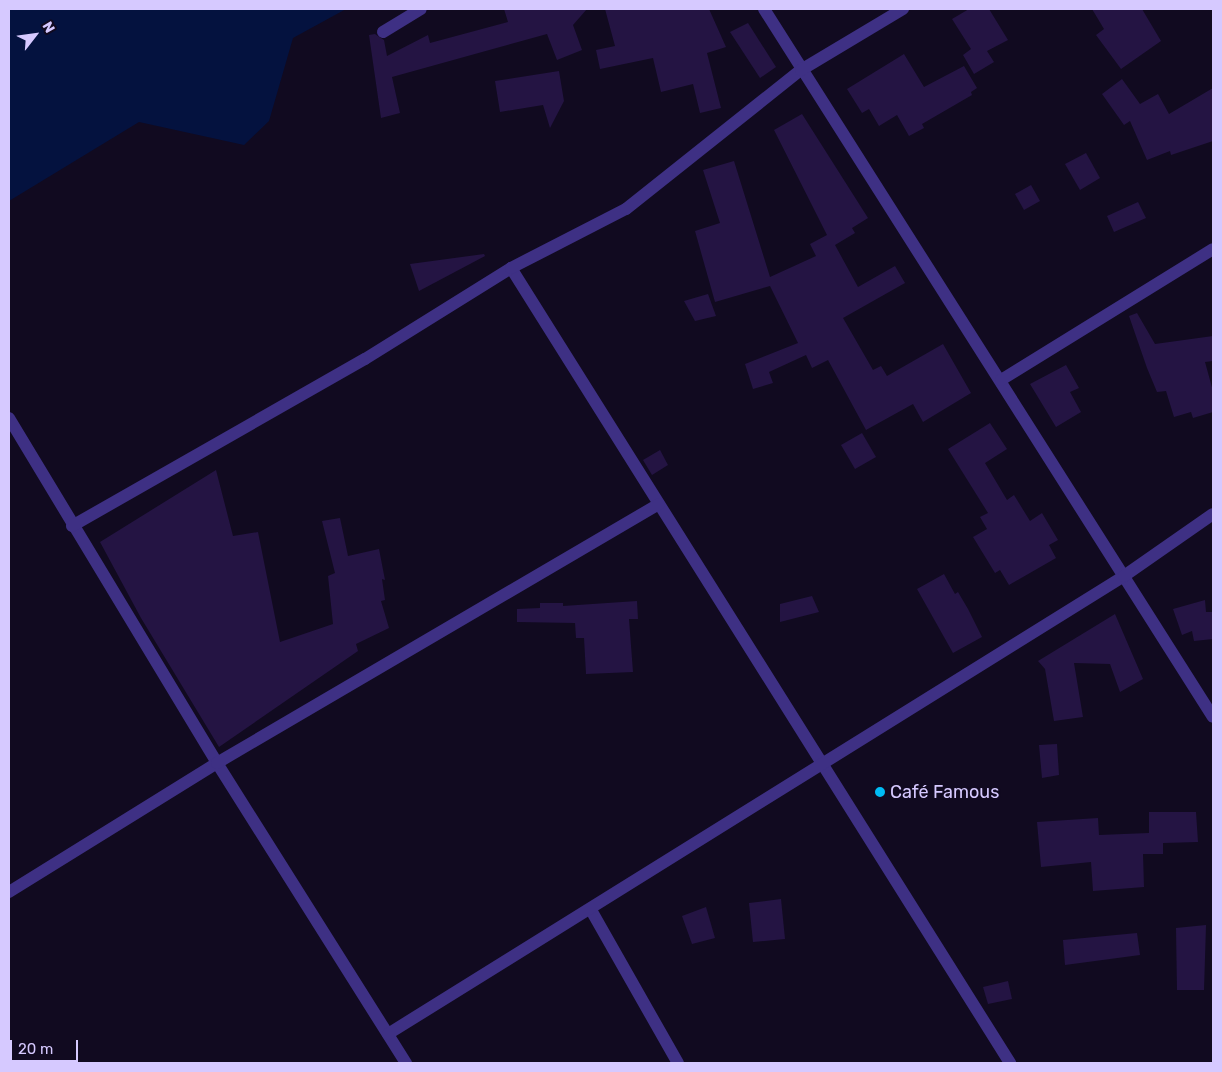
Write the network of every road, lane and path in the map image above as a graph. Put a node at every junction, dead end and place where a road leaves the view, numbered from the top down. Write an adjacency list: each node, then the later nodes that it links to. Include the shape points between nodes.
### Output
1 (421, 9): 4 (street)
2 (764, 9): 5 (street)
3 (903, 9): 5 (street)
4 (383, 32)
5 (801, 70): 7 (street, via 626,209); 8 (street)
6 (1213, 249): 8 (street)
7 (511, 268): 10 (street); 12 (street, via 365,359)
8 (1001, 380): 13 (street)
9 (9, 418): 12 (street)
10 (659, 504): 15 (street); 16 (street)
11 (1213, 514): 13 (street)
12 (72, 526): 15 (street)
13 (1124, 576): 14 (street); 16 (street)
14 (1213, 717)
15 (217, 763): 17 (street); 19 (street)
16 (823, 763): 18 (street); 22 (street)
17 (9, 892)
18 (591, 910): 19 (street); 21 (street)
19 (388, 1034): 20 (street)
20 (406, 1063)
21 (678, 1063)
22 (1010, 1063)

